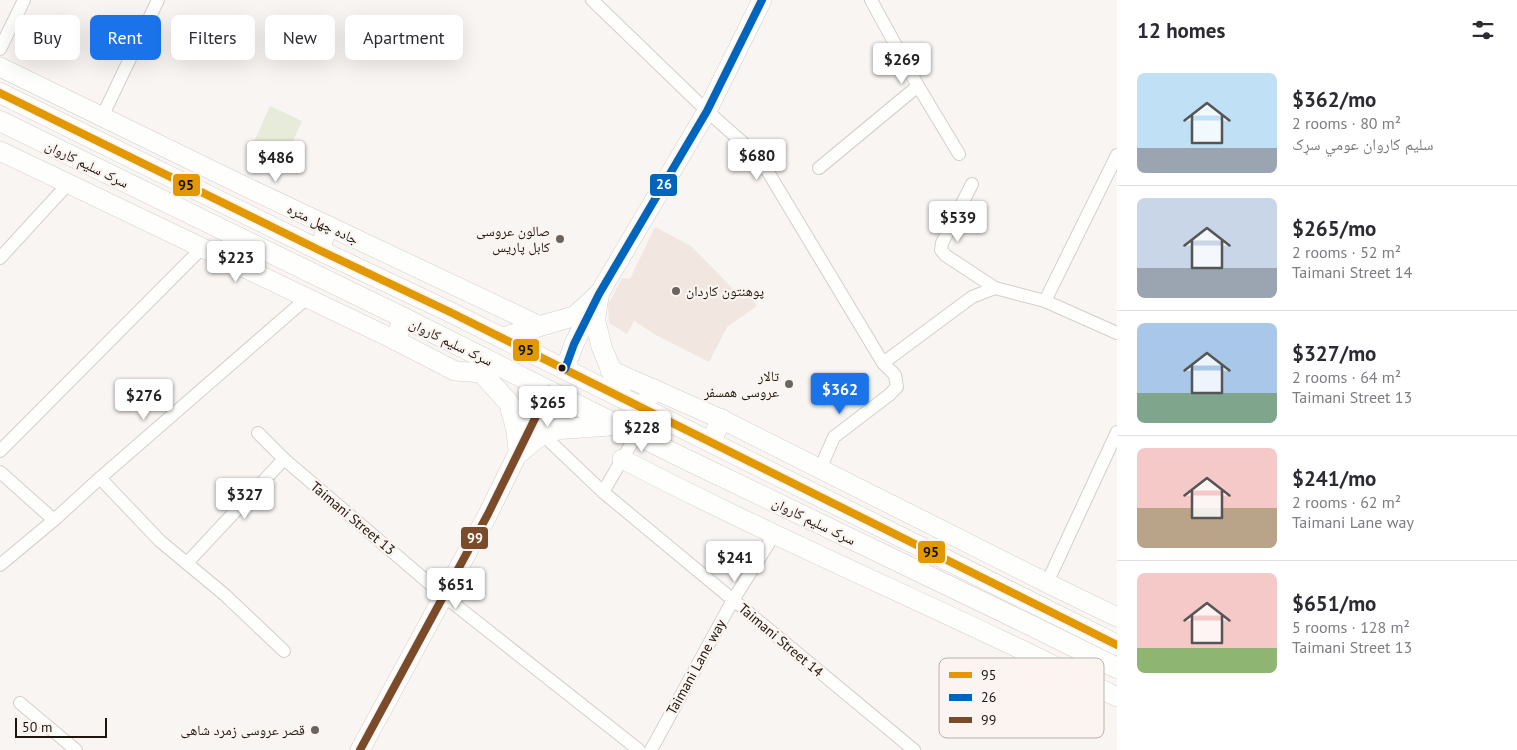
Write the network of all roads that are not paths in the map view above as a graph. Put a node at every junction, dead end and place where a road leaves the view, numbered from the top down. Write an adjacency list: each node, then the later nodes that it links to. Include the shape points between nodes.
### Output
1 (24, 0): 6 (street)
2 (158, 0): 12 (street)
3 (592, 0): 11 (street)
4 (762, 0): 11 (street)
5 (871, 0): 8 (street)
6 (0, 49)
7 (0, 67): 12 (street, جاده چهل متره)
8 (918, 86): 16 (street); 18 (street)
9 (0, 93): 10 (main road)
10 (30, 107): 14 (main road); 23 (main road)
11 (707, 111): 26 (street); 34 (street, via 759,157)
12 (102, 117): 21 (street, جاده چهل متره)
13 (0, 121): 14 (main road, سرک سلیم کاروان)
14 (19, 130): 29 (main road, سرک سلیم کاروان)
15 (0, 151): 19 (street)
16 (959, 154)
17 (1117, 155): 28 (street)
18 (819, 168)
19 (68, 184): 22 (street); 24 (street)
20 (972, 184): 25 (street, via 941,250)
21 (328, 226): 23 (main road); 30 (street, جاده چهل متره)
22 (202, 248): 27 (street); 49 (street)
23 (319, 250): 32 (main road)
24 (0, 258)
25 (995, 288): 28 (street); 34 (street, via 972,297)
26 (599, 294): 30 (main road, via 575,316); 36 (street); 37 (main road, via 594,320)
27 (307, 298): 33 (street); 55 (street)
28 (1045, 301): 31 (street)
29 (404, 318): 33 (main road); 35 (main road, سرک سلیم کاروان)
30 (540, 326): 32 (main road)
31 (1117, 333)
32 (502, 338): 36 (main road)
33 (395, 340): 35 (street, via 455,371)
34 (883, 363): 53 (street, via 895,375 897,387 834,438)
35 (483, 366): 39 (main road, سرک سلیم کاروان); 50 (main road, via 509,404)
36 (565, 369): 40 (main road)
37 (610, 370): 38 (street); 40 (main road)
38 (654, 388): 41 (main road); 42 (street)
39 (548, 390): 43 (main road, سرک سلیم کاروان); 50 (street)
40 (623, 398): 41 (main road)
41 (643, 408): 48 (main road)
42 (721, 419): 48 (main road); 53 (street)
43 (619, 425): 46 (main road, via 560,429); 47 (main road, سرک سلیم کاروان)
44 (1117, 432): 61 (street)
45 (258, 433): 52 (street, Taimani Street 13)
46 (542, 434): 50 (main road); 56 (street, Taimani Street 14)
47 (637, 434): 51 (street); 68 (main road, سرک سلیم کاروان)
48 (711, 442): 65 (main road)
49 (0, 451)
50 (519, 453): 62 (street)
51 (622, 458): 56 (street); 58 (street)
52 (284, 459): 59 (street); 62 (street, Taimani Street 13)
53 (820, 469): 61 (street)
54 (0, 472): 57 (street)
55 (100, 478): 57 (street); 59 (street, via 160,541)
56 (603, 492): 63 (street, Taimani Street 14)
57 (54, 520): 60 (street)
58 (774, 535): 63 (street, Taimani Lane way); 67 (street)
59 (186, 563): 66 (street)
60 (0, 565)
61 (1047, 583): 64 (street)
62 (444, 596): 75 (street); 76 (street, Taimani Street 13)
63 (733, 600): 77 (street, Taimani Lane way); 78 (street, Taimani Street 14)
64 (1117, 617)
65 (1117, 645)
66 (284, 651)
67 (1039, 658)
68 (1097, 658)
69 (1104, 662): 70 (main road, سرک سلیم کاروان)
70 (1117, 668)
71 (1104, 690): 72 (street)
72 (1117, 696)
73 (20, 703): 74 (street)
74 (76, 750)
75 (360, 750)
76 (639, 750)
77 (651, 750)
78 (914, 750)

